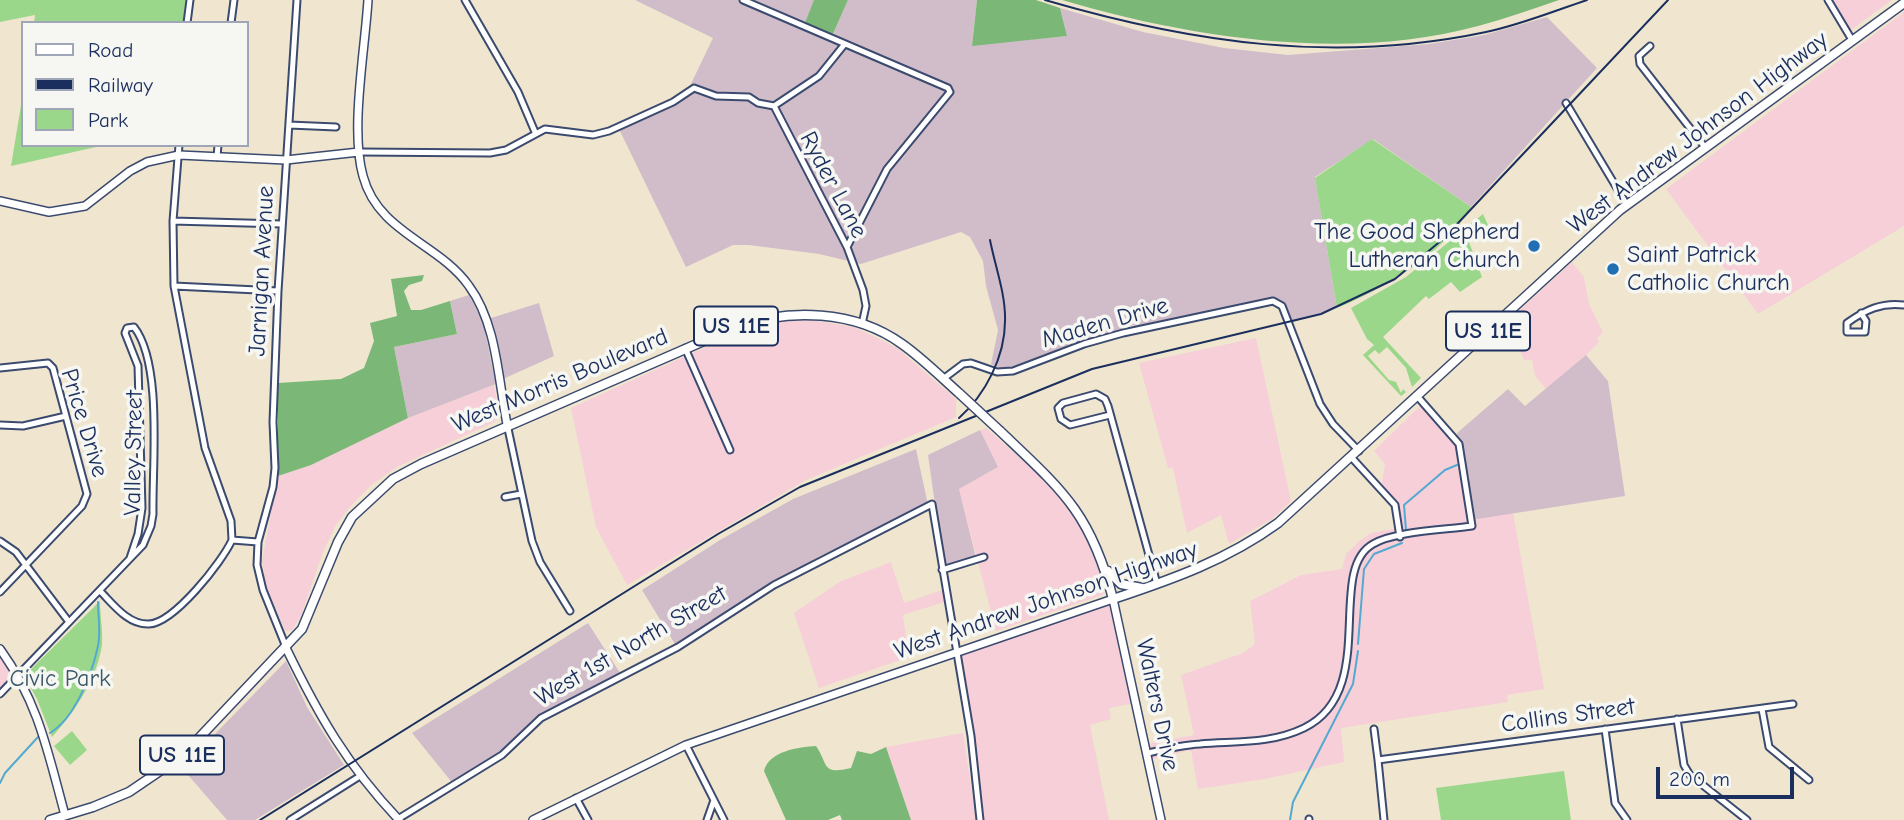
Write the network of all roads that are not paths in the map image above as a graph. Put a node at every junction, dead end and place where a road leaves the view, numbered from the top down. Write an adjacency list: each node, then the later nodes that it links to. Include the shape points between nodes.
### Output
1 (191, 0): 9 (street)
2 (234, 0): 10 (street)
3 (298, 0): 16 (street, Jarnigan Avenue)
4 (368, 0): 22 (main road)
5 (465, 0): 18 (street)
6 (743, 0): 12 (street)
7 (1828, 0): 11 (street)
8 (1904, 3): 11 (main road, West Andrew Johnson Highway / US 11E)
9 (187, 21)
10 (231, 21)
11 (1852, 40): 19 (main road, West Andrew Johnson Highway / US 11E)
12 (844, 45): 15 (street, via 819,76); 30 (street, via 950,92 887,169)
13 (1650, 46): 19 (street, via 1639,56 1640,64)
14 (1566, 103): 27 (street)
15 (774, 106): 18 (street, via 694,88 665,106 601,133); 30 (street, Ryder Lane)
16 (289, 125): 17 (street); 25 (street, Jarnigan Avenue)
17 (336, 127)
18 (536, 132): 22 (street, via 506,150 490,153)
19 (1704, 146): 27 (main road, West Andrew Johnson Highway / US 11E)
20 (179, 147): 23 (street)
21 (218, 147): 24 (street)
22 (359, 152): 25 (main road); 42 (main road, via 363,178 386,216 403,234 456,270 476,296 490,334)
23 (179, 155): 24 (main road); 26 (main road, via 130,171 85,206 49,212); 28 (street)
24 (217, 156): 25 (main road)
25 (286, 160): 29 (street, Jarnigan Avenue)
26 (0, 201)
27 (1627, 205): 39 (main road, West Andrew Johnson Highway / US 11E)
28 (173, 221): 29 (street); 31 (street)
29 (282, 225): 32 (street, Jarnigan Avenue)
30 (847, 247): 35 (street, Ryder Lane, via 863,290)
31 (174, 286): 32 (street); 49 (street, via 205,449 231,521)
32 (278, 291): 51 (street, Jarnigan Avenue, via 275,468)
33 (1904, 305): 34 (street, via 1890,304)
34 (1861, 313)
35 (862, 324): 36 (main road, West Morris Boulevard / US 11E, via 817,315 781,316 750,321); 38 (main road, West Morris Boulevard / US 11E, via 901,343)
36 (685, 348): 42 (main road, West Morris Boulevard / US 11E); 44 (street)
37 (0, 368): 41 (street, Price Drive, via 48,363)
38 (943, 379): 45 (street, Maden Drive, via 963,364 1013,371 1123,333 1273,301 1282,306 1320,404); 55 (main road, West Morris Boulevard / US 11E, bridge, via 1056,484 1081,515)
39 (1417, 396): 45 (main road, West Andrew Johnson Highway / US 11E); 48 (street, via 1457,440 1472,526)
40 (1110, 415): 40 (street, via 1070,425 1061,419 1058,408 1096,394 1105,399); 57 (street)
41 (66, 416): 43 (street, via 23,426); 54 (street, Price Drive, via 87,494 82,506)
42 (506, 424): 46 (street); 64 (main road, West Morris Boulevard / US 11E, via 393,479 370,497 338,542 310,616)
43 (0, 425)
44 (730, 450)
45 (1356, 455): 48 (street, via 1395,505); 57 (main road, West Andrew Johnson Highway / US 11E, via 1258,538 1191,573)
46 (520, 494): 47 (street); 62 (street, via 540,562)
47 (505, 497)
48 (1400, 537): 75 (street, via 1369,546 1357,560 1342,686 1317,721 1262,741 1185,745)
49 (232, 540): 51 (street); 59 (street, via 209,576 160,622 136,622)
50 (0, 541): 54 (street)
51 (258, 542): 64 (street, Jarnigan Avenue, via 263,590)
52 (984, 557): 56 (street)
53 (130, 558): 53 (street, Valley Street, via 148,536 152,514 152,373 145,343 134,327 125,333 138,366 142,508); 59 (street)
54 (26, 564): 60 (street, Price Drive); 63 (street)
55 (1105, 568): 58 (main road, via 1121,584); 61 (main road, West Morris Boulevard / US 11E)
56 (942, 570): 66 (street); 84 (street, West 1st North Street, via 932,504 774,585 678,647 541,718 502,755)
57 (1157, 584): 58 (main road, West Andrew Johnson Highway / US 11E)
58 (1145, 588): 61 (main road, West Andrew Johnson Highway / US 11E)
59 (100, 591): 63 (street, via 83,613)
60 (0, 592)
61 (1113, 599): 66 (main road, West Andrew Johnson Highway); 75 (main road, Walters Drive)
62 (570, 611)
63 (69, 622): 67 (street)
64 (286, 648): 77 (main road, via 317,714); 81 (main road, West Morris Boulevard / US 11E, via 156,776)
65 (0, 649): 67 (main road)
66 (957, 653): 74 (main road, West Andrew Johnson Highway); 89 (street)
67 (19, 675): 68 (street); 81 (main road, via 34,705)
68 (0, 694)
69 (1793, 704): 70 (street, Collins Street)
70 (1762, 709): 71 (street, Collins Street); 78 (street, via 1769,747)
71 (1677, 719): 73 (street, Collins Street); 93 (street, via 1690,775)
72 (1374, 729): 76 (street)
73 (1605, 729): 76 (street, Collins Street); 92 (street, via 1615,803)
74 (686, 745): 79 (main road, West Andrew Johnson Highway); 80 (street)
75 (1148, 753): 90 (main road, Walters Drive)
76 (1378, 760): 91 (street)
77 (360, 776): 83 (street); 84 (main road)
78 (1809, 780)
79 (576, 798): 85 (main road, West Andrew Johnson Highway); 86 (street)
80 (714, 800): 87 (street); 88 (street)
81 (65, 818): 82 (main road, West Morris Boulevard / US 11E)
82 (50, 820)
83 (290, 820)
84 (398, 820)
85 (533, 820)
86 (588, 820)
87 (707, 820)
88 (724, 820)
89 (980, 820)
90 (1161, 820)
91 (1384, 820)
92 (1628, 820)
93 (1747, 820)

